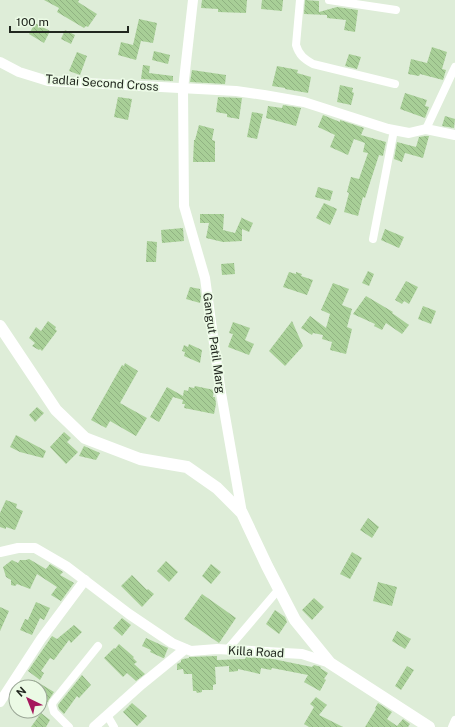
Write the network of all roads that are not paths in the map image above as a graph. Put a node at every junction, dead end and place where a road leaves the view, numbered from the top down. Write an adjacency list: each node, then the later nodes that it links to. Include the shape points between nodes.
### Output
1 (193, 0): 8 (street, Gangut Patil Marg)
2 (300, 0): 7 (street, via 296,45 304,59 313,64)
3 (329, 0): 4 (street)
4 (396, 10)
5 (0, 62): 8 (street, Tadlai Second Cross, via 19,72 48,81)
6 (455, 67): 9 (street)
7 (395, 84)
8 (183, 89): 10 (street, Tadlai Second Cross, via 264,94 304,102); 14 (street, Gangut Patil Marg, via 184,206 205,278 220,387)
9 (426, 129): 10 (street, Tadlai Second Cross, via 409,133); 11 (street)
10 (394, 130): 12 (street)
11 (455, 135)
12 (373, 239)
13 (0, 326): 14 (main road, via 56,410 85,438 140,460 187,467 217,488)
14 (242, 513): 17 (main road, Gangut Patil Marg)
15 (0, 552): 16 (street, Killa Road, via 35,548)
16 (85, 580): 19 (street, Killa Road, via 148,627); 22 (street, via 41,639)
17 (279, 589): 20 (street); 21 (main road, Gangut Patil Marg, via 295,620)
18 (98, 646): 25 (street, via 52,702 54,712)
19 (185, 649): 20 (street, Killa Road); 23 (street)
20 (227, 650): 21 (street, Killa Road, via 302,654)
21 (330, 663): 28 (main road, Killa Road)
22 (0, 702)
23 (107, 715): 26 (street); 27 (street)
24 (455, 720): 29 (street)
25 (69, 727)
26 (94, 727)
27 (114, 727)
28 (429, 727)
29 (452, 727)

